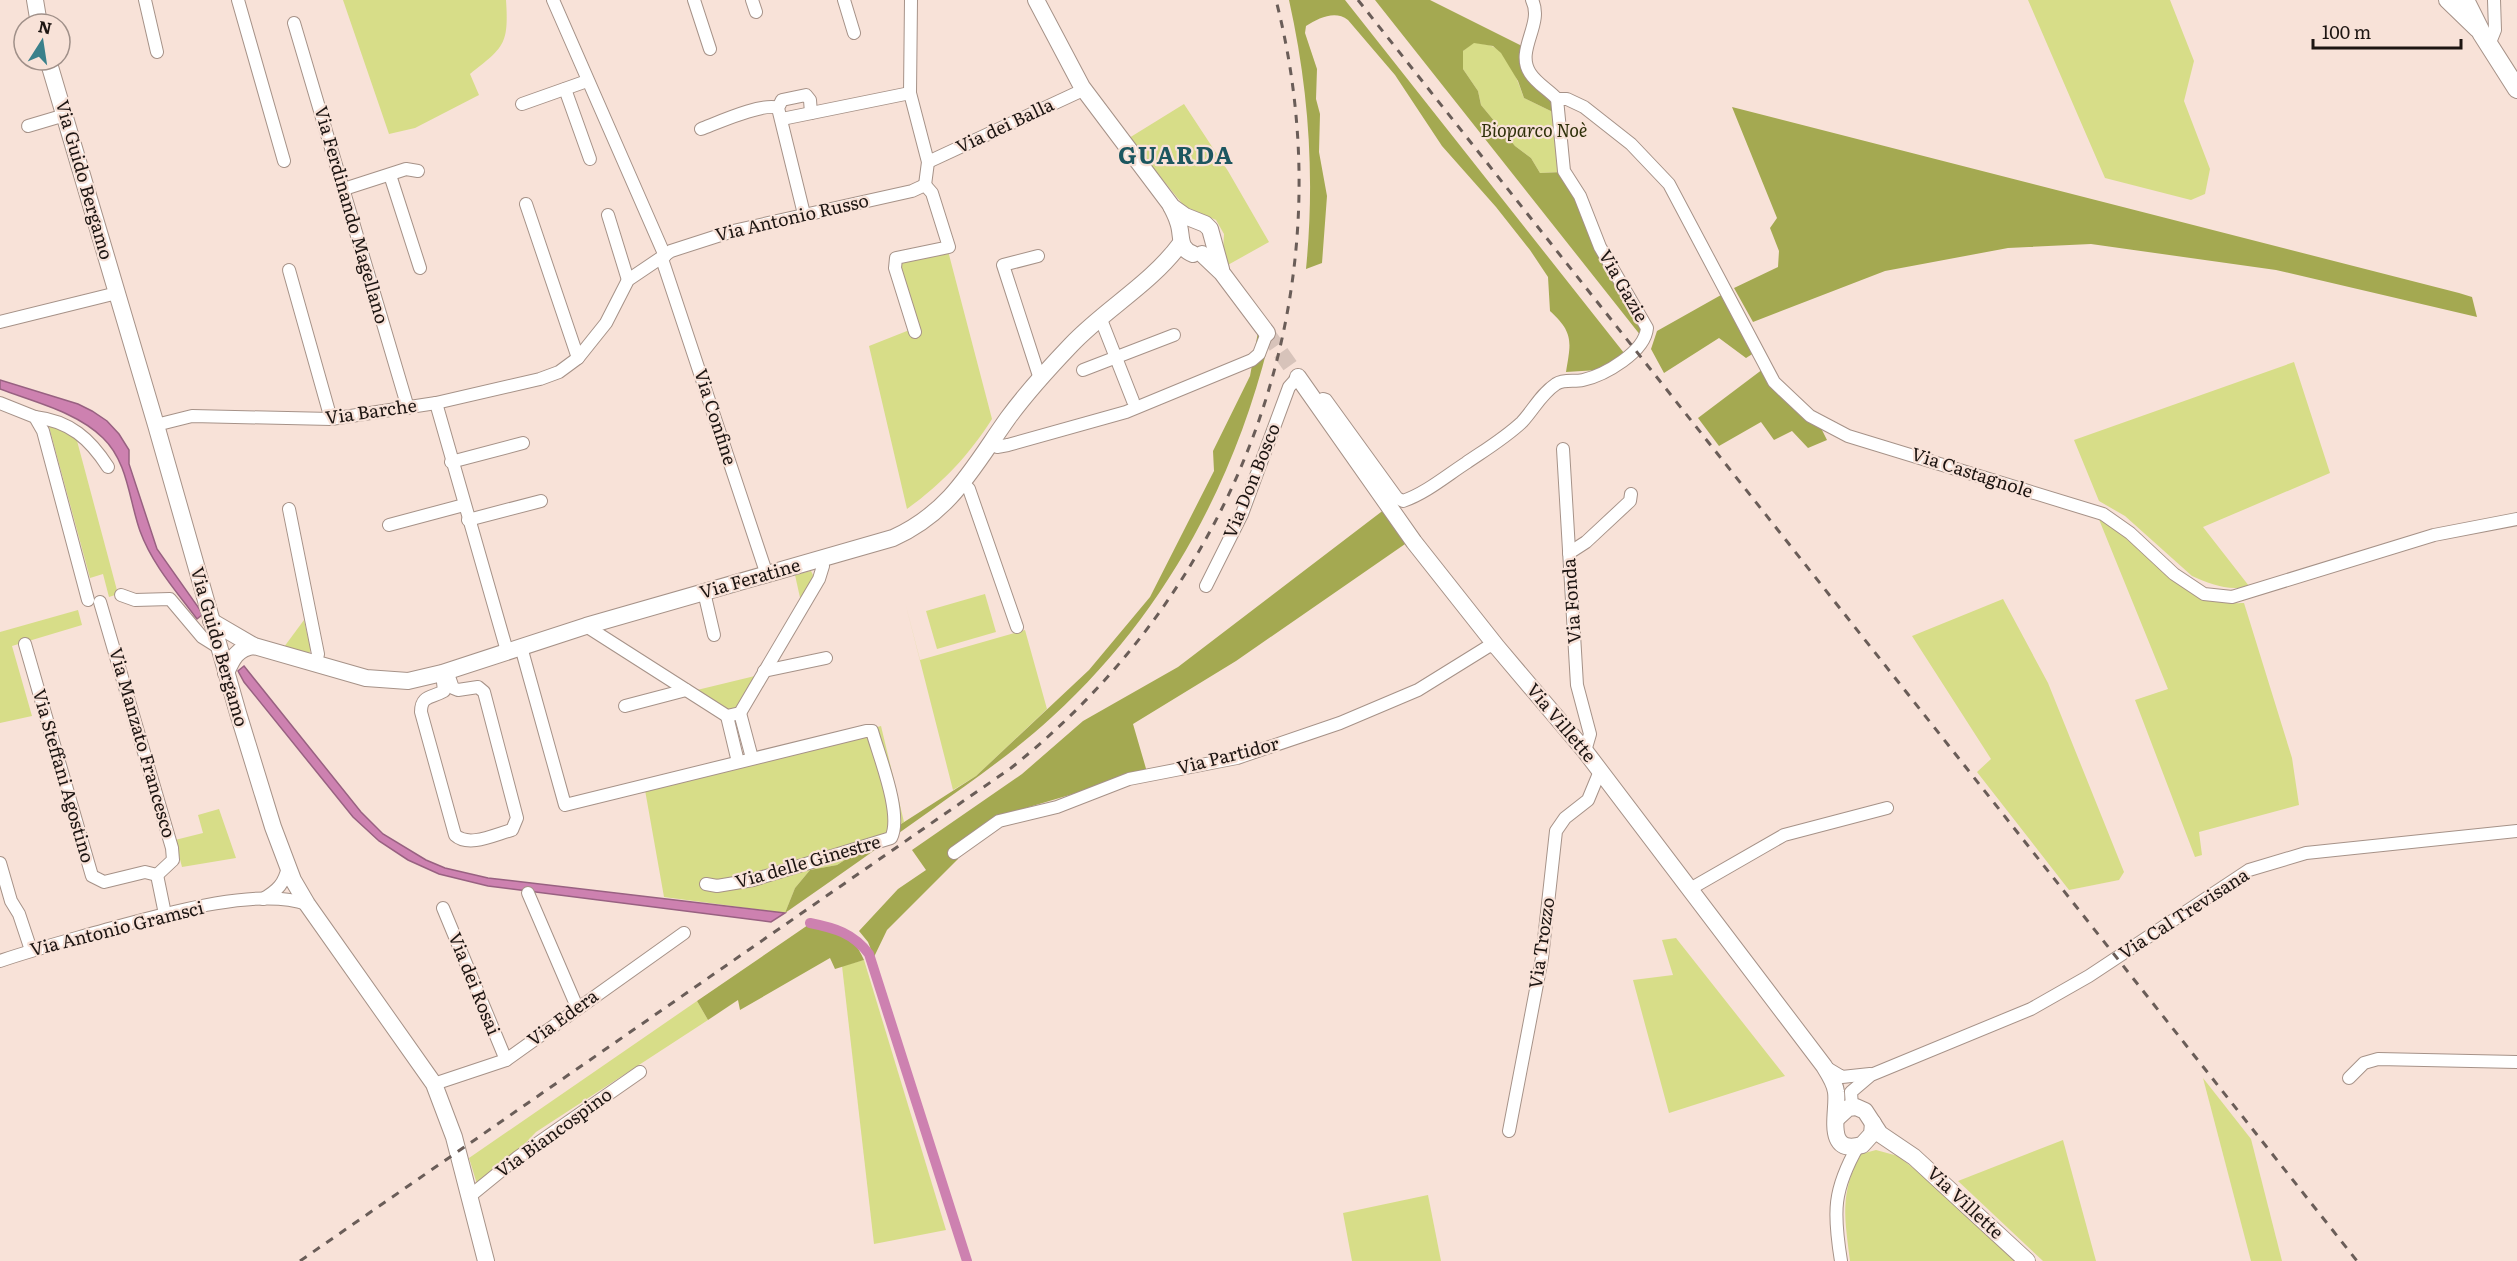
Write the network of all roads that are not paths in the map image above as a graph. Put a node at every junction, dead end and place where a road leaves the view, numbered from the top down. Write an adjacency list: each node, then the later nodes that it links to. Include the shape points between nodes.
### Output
1 (145, 0): 16 (street)
2 (238, 0): 31 (street)
3 (553, 0): 18 (street, Via Confine)
4 (694, 0): 15 (street)
5 (844, 0): 13 (street)
6 (911, 0): 22 (street)
7 (1036, 0): 21 (street)
8 (1532, 0): 23 (street, via 1536,16 1526,62 1529,73)
9 (2447, 0): 14 (street)
10 (2465, 0): 14 (main road)
11 (2494, 0): 14 (street, via 2495,30)
12 (294, 23): 36 (street, Via Ferdinando Magellano)
13 (854, 33)
14 (2486, 40): 20 (main road)
15 (711, 49)
16 (157, 52)
17 (52, 72): 27 (street, Via Guido Bergamo)
18 (587, 81): 19 (street); 45 (street, Via Confine)
19 (565, 89): 24 (street); 30 (street)
20 (2517, 89)
21 (1083, 90): 32 (street, Via dei Balla); 38 (street)
22 (910, 93): 25 (street); 32 (street)
23 (1557, 99): 64 (street, Via Gazie, via 1564,171 1580,196 1600,247 1647,328 1643,344 1603,373 1558,382 1507,434 1425,491 1403,501 1326,400); 79 (street, Via Castagnole, via 1584,107 1631,144 1669,184 1774,382 1789,399 1828,427 1848,436 2103,514 2204,594 2232,597 2434,535)
24 (522, 104)
25 (811, 113): 26 (street); 26 (street, via 806,95 782,100)
26 (780, 114): 29 (street, via 773,106 760,108); 39 (street)
27 (65, 115): 28 (street); 50 (street, Via Guido Bergamo)
28 (28, 126)
29 (700, 129)
30 (590, 159)
31 (284, 161)
32 (928, 162): 35 (street)
33 (418, 171): 34 (street, via 406,169)
34 (390, 175): 36 (street); 46 (street)
35 (925, 185): 39 (street, Via Antonio Russo); 53 (street, via 932,193 949,247 896,258 895,268)
36 (344, 189): 65 (street, Via Ferdinando Magellano)
37 (526, 204): 57 (street)
38 (1170, 204): 41 (street); 43 (street)
39 (804, 214): 45 (street, Via Antonio Russo, via 696,242 677,248)
40 (608, 215): 49 (street)
41 (1200, 222): 42 (street, via 1210,229); 43 (street, via 1187,225)
42 (1213, 240): 43 (street, Via Feratine, via 1210,249); 48 (street)
43 (1189, 246): 48 (street); 51 (street, Via Feratine)
44 (1038, 256): 60 (street, via 1003,265)
45 (664, 258): 49 (street); 84 (street, Via Confine)
46 (420, 268)
47 (289, 270): 67 (street)
48 (1222, 273): 54 (street)
49 (628, 280): 57 (street, Via Barche, via 606,323)
50 (117, 293): 52 (street); 68 (street, Via Guido Bergamo)
51 (1100, 317): 56 (street); 60 (street, Via Feratine)
52 (0, 322)
53 (915, 332)
54 (1267, 333): 70 (street, via 1259,354 1252,360 1126,412 1008,445)
55 (1174, 335): 56 (street)
56 (1116, 357): 58 (street); 61 (street)
57 (578, 358): 63 (street, Via Barche, via 559,372 540,379)
58 (1083, 370)
59 (1298, 377): 64 (street, Via Villette); 85 (street, Via Don Bosco, via 1289,387 1242,514)
60 (1040, 379): 70 (street, Via Feratine)
61 (1133, 401)
62 (0, 403): 66 (street)
63 (436, 404): 65 (street, Via Barche); 72 (street)
64 (1317, 404): 94 (street, Via Villette, via 1414,542)
65 (408, 408): 67 (street, Via Barche)
66 (35, 417): 73 (street, via 80,432); 115 (street, Via Manzato Francesco, via 43,431 172,848 172,860)
67 (331, 419): 68 (street, Via Barche, via 192,416)
68 (156, 425): 88 (street, Via Guido Bergamo)
69 (523, 443): 72 (street)
70 (991, 444): 74 (street, Via Feratine)
71 (1563, 449): 82 (street, Via Fonda)
72 (451, 462): 77 (street)
73 (108, 467)
74 (964, 484): 83 (street, Via Feratine, via 942,507 905,532); 90 (street)
75 (1631, 494): 82 (street, via 1630,501)
76 (542, 501): 80 (street)
77 (464, 505): 80 (street); 81 (street)
78 (289, 510): 98 (street, via 318,654)
79 (2517, 519)
80 (468, 520): 96 (street)
81 (390, 525)
82 (1569, 553): 106 (street, Via Fonda, via 1577,685 1590,734)
83 (822, 559): 84 (street, Via Feratine); 99 (street, via 819,579)
84 (767, 575): 86 (street, Via Feratine)
85 (1206, 586)
86 (704, 592): 89 (street, Via Feratine); 91 (street)
87 (122, 595): 95 (street, via 135,600 170,599 202,637)
88 (211, 621): 93 (street); 95 (street, Via Guido Bergamo)
89 (586, 626): 96 (street, Via Feratine); 102 (street)
90 (1017, 627)
91 (714, 635)
92 (25, 644): 115 (street, Via Steffani Agostino, via 92,876 104,882 145,872)
93 (245, 644): 95 (street, via 224,639); 98 (street, Via Feratine); 101 (street)
94 (1497, 647): 106 (street, Via Villette); 112 (street, Via Partidor, via 1489,646 1418,690 1340,723 1237,758 1129,779 1057,807 999,820)
95 (218, 648): 101 (street, Via Guido Bergamo)
96 (514, 649): 100 (street, Via Feratine); 108 (street, Via delle Ginestre, via 565,805)
97 (826, 658): 99 (street)
98 (316, 663): 100 (street, Via Feratine, via 393,682)
99 (764, 671): 104 (street)
100 (444, 672): 100 (street, via 444,691 423,700 421,712 455,835 465,841 512,830 517,818 484,692 477,687 453,688)
101 (226, 673): 114 (street, Via Guido Bergamo)
102 (686, 690): 103 (street); 105 (street)
103 (625, 706)
104 (740, 713): 105 (street); 107 (street)
105 (727, 716): 108 (street)
106 (1585, 751): 109 (street, Via Villette)
107 (752, 758): 108 (street, Via delle Ginestre); 116 (street, Via delle Ginestre, via 872,731 894,810 894,832 875,843 753,880)
108 (738, 762)
109 (1600, 771): 117 (street, Via Villette); 137 (street, Via Trozzo, via 1588,801 1565,818 1556,831 1542,958)
110 (1887, 808): 117 (street, via 1784,835)
111 (2517, 831): 132 (street, Via Cal Trevisana, via 2306,854 2248,870 2089,976 2031,1009)
112 (954, 853)
113 (0, 863): 120 (street)
114 (288, 867): 119 (street, via 278,890); 121 (street, Via Guido Bergamo)
115 (157, 875): 123 (street)
116 (706, 884)
117 (1690, 889): 130 (street, Via Villette)
118 (528, 893): 127 (street)
119 (262, 899): 121 (street, Via Antonio Gramsci); 123 (street, Via Antonio Gramsci)
120 (5, 903): 125 (street, via 19,914)
121 (307, 904): 134 (street, Via Guido Bergamo)
122 (443, 908): 128 (street, Via dei Rosai)
123 (165, 914): 125 (street, Via Antonio Gramsci)
124 (684, 933): 127 (street, Via Edera)
125 (31, 950): 126 (street, Via Antonio Gramsci)
126 (0, 961)
127 (577, 1007): 128 (street, Via Edera)
128 (506, 1060): 134 (street, Via Edera)
129 (2517, 1062): 133 (street, via 2378,1059 2364,1063)
130 (1825, 1067): 132 (street, Via Cal Trevisana, via 1842,1077); 135 (street, Via Villette, via 1845,1092)
131 (640, 1072): 142 (street, Via Biancospino, via 546,1137)
132 (1872, 1074): 135 (street, Via Cal Trevisana, via 1851,1092); 136 (street, via 1858,1097)
133 (2349, 1078)
134 (434, 1084): 142 (street, Via Guido Bergamo)
135 (1845, 1111): 136 (street, Via Villette, via 1860,1108); 138 (street, Via Villette, via 1834,1125)
136 (1871, 1119): 139 (street, via 1872,1134); 140 (street, Via Villette, via 1880,1134)
137 (1509, 1131)
138 (1837, 1137): 139 (street, Via Villette, via 1846,1145); 141 (street, via 1842,1150)
139 (1861, 1144): 140 (street, Via Villette); 141 (street)
140 (1900, 1149): 145 (street, Via Villette, via 1914,1157)
141 (1842, 1175): 144 (street, via 1837,1194)
142 (470, 1197): 143 (street, Via Guido Bergamo)
143 (486, 1261)
144 (1841, 1261)
145 (2027, 1261)

